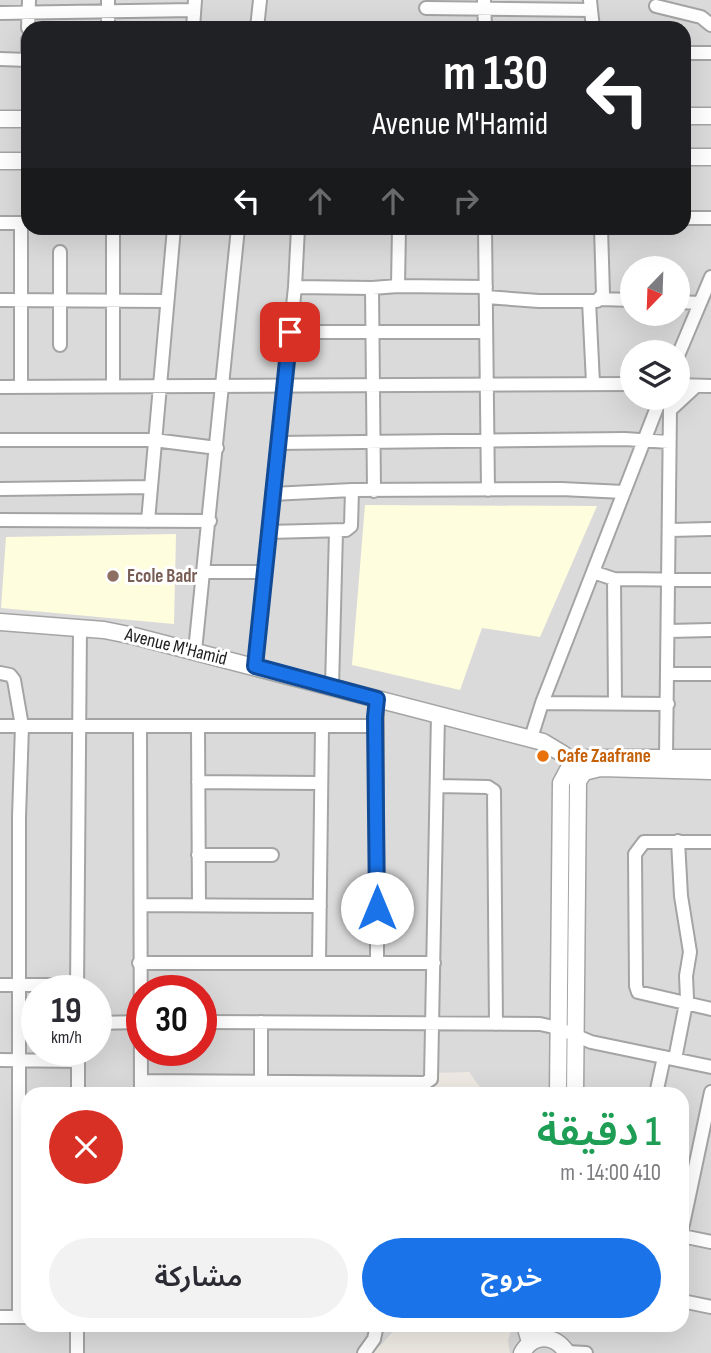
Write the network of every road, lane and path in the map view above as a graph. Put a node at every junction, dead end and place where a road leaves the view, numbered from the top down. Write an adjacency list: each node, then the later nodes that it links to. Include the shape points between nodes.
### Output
1 (260, 0): 10 (street)
2 (194, 5): 5 (street)
3 (484, 5): 4 (street); 8 (street)
4 (591, 5)
5 (108, 6): 7 (street)
6 (656, 6): 11 (street, via 701,18)
7 (28, 7): 9 (street)
8 (426, 8)
9 (0, 13)
10 (258, 21)
11 (711, 26)
12 (691, 53): 13 (street)
13 (711, 53)
14 (0, 60): 15 (street)
15 (21, 60)
16 (691, 116): 17 (street)
17 (711, 116)
18 (0, 119): 19 (street)
19 (21, 119)
20 (691, 157): 21 (street)
21 (711, 157)
22 (0, 161): 23 (street)
23 (21, 161)
24 (691, 218): 25 (street)
25 (711, 218)
26 (0, 223): 27 (street)
27 (21, 223)
28 (24, 235): 42 (street)
29 (113, 235): 45 (street)
30 (173, 235): 48 (street)
31 (237, 235): 61 (street)
32 (298, 235): 38 (street)
33 (399, 235): 39 (street)
34 (485, 235): 41 (street)
35 (601, 235): 46 (street, via 603,294)
36 (60, 251): 44 (street)
37 (710, 281): 50 (street)
38 (295, 286): 40 (street); 51 (street)
39 (398, 286): 40 (street); 41 (street)
40 (372, 288): 52 (street)
41 (486, 292): 46 (street, via 539,301); 53 (street)
42 (21, 299): 43 (street); 44 (street); 62 (street)
43 (0, 300)
44 (60, 300): 45 (street); 55 (street)
45 (114, 300): 48 (street); 63 (street)
46 (595, 300): 47 (street); 57 (street)
47 (620, 300)
48 (167, 301): 68 (street)
49 (690, 303): 50 (street)
50 (700, 303): 54 (street)
51 (290, 332): 52 (street); 58 (street)
52 (371, 332): 53 (street); 59 (street)
53 (486, 332): 56 (street)
54 (685, 340)
55 (60, 345)
56 (487, 383): 57 (street); 59 (street); 74 (street)
57 (593, 383): 60 (street)
58 (283, 384): 59 (street); 61 (street); 78 (street)
59 (373, 384): 76 (street)
60 (620, 384)
61 (223, 385): 68 (street); 79 (street)
62 (21, 386): 63 (street); 67 (street)
63 (113, 386): 68 (street)
64 (690, 386): 65 (street)
65 (696, 386): 66 (street); 69 (street)
66 (711, 386)
67 (0, 387)
68 (161, 387): 73 (street)
69 (690, 390)
70 (657, 410): 75 (street)
71 (669, 410): 77 (street)
72 (0, 440): 73 (street)
73 (154, 440): 79 (street); 80 (street)
74 (487, 440): 75 (street); 76 (street); 82 (street)
75 (646, 441): 77 (street); 85 (street)
76 (373, 442): 78 (street); 84 (street)
77 (669, 442): 91 (street)
78 (278, 443): 86 (street)
79 (217, 448): 88 (street)
80 (150, 486): 81 (street); 89 (street)
81 (0, 489)
82 (488, 490): 84 (street); 85 (street)
83 (352, 491): 84 (street); 86 (street); 92 (street, via 351,526)
84 (374, 491)
85 (624, 492): 96 (street)
86 (272, 494): 93 (street)
87 (0, 520): 89 (street)
88 (210, 520): 89 (street); 94 (street)
89 (148, 521)
90 (711, 529): 91 (street)
91 (670, 530): 98 (street)
92 (336, 531): 93 (street); 109 (street)
93 (268, 532): 95 (street)
94 (204, 572): 95 (street); 104 (street)
95 (264, 572): 105 (street)
96 (593, 572): 97 (street); 111 (street)
97 (614, 579): 98 (street); 112 (street)
98 (670, 580): 99 (street); 102 (street)
99 (711, 580)
100 (0, 622): 101 (street, Avenue M'Hamid)
101 (80, 628): 104 (street, Avenue M'Hamid); 117 (street)
102 (669, 631): 103 (street); 107 (street)
103 (711, 631)
104 (195, 652): 105 (street, Avenue M'Hamid)
105 (255, 666): 109 (street, Avenue M'Hamid)
106 (0, 673): 116 (street, via 14,680)
107 (669, 674): 108 (street); 113 (street)
108 (711, 674)
109 (332, 687): 110 (street, Avenue M'Hamid)
110 (377, 699): 114 (street, Avenue M'Hamid); 118 (street)
111 (541, 703): 112 (street); 122 (street)
112 (615, 704): 113 (street)
113 (668, 704): 123 (street)
114 (438, 714): 122 (street, Avenue M'Hamid); 129 (street)
115 (0, 726): 116 (street)
116 (22, 726): 117 (street); 144 (street)
117 (80, 726): 119 (street); 141 (street)
118 (375, 726): 121 (street); 138 (street)
119 (140, 727): 120 (street); 134 (street)
120 (198, 727): 121 (street); 127 (street)
121 (322, 727): 128 (street)
122 (531, 738): 125 (street, Avenue M'Hamid, via 551,746)
123 (666, 757): 124 (street); 125 (street, via 587,758)
124 (711, 758)
125 (579, 768): 126 (street); 151 (street, via 565,772 561,783); 152 (street)
126 (711, 771)
127 (198, 782): 128 (street); 132 (street)
128 (320, 783): 136 (street)
129 (438, 786): 140 (street); 150 (street, via 494,791)
130 (678, 841): 131 (street); 145 (street, via 690,952); 145 (street, via 644,842 635,854 636,986 641,993)
131 (711, 842)
132 (198, 855): 133 (street); 135 (street)
133 (272, 855)
134 (141, 905): 135 (street); 139 (street)
135 (199, 905): 136 (street)
136 (320, 906): 137 (street)
137 (319, 962): 138 (street); 139 (street)
138 (377, 962): 140 (street)
139 (139, 963): 142 (street)
140 (434, 963): 149 (street)
141 (78, 975)
142 (139, 975)
143 (0, 985): 144 (street)
144 (19, 985): 155 (street)
145 (686, 1004): 146 (street); 153 (street)
146 (711, 1009)
147 (261, 1022): 148 (street); 149 (street); 159 (street)
148 (217, 1023)
149 (433, 1024): 150 (street); 164 (street, via 429,1082)
150 (496, 1024): 151 (street)
151 (558, 1028): 152 (street); 165 (street)
152 (575, 1036): 153 (street); 166 (street)
153 (669, 1058): 158 (street); 167 (street)
154 (0, 1060): 155 (street)
155 (20, 1060): 169 (street)
156 (78, 1066): 160 (street)
157 (141, 1066): 161 (street)
158 (711, 1067)
159 (261, 1083): 162 (street); 163 (street)
160 (78, 1087)
161 (141, 1087)
162 (165, 1087)
163 (306, 1087)
164 (383, 1087)
165 (558, 1087)
166 (575, 1087)
167 (659, 1087)
168 (711, 1092): 170 (street)
169 (21, 1124)
170 (689, 1196)
171 (689, 1237): 172 (street)
172 (711, 1242)
173 (689, 1302): 174 (street)
174 (711, 1307)
175 (0, 1317): 176 (street)
176 (21, 1317)
177 (77, 1332): 181 (street)
178 (376, 1332): 182 (street)
179 (553, 1332): 180 (street); 183 (street)
180 (526, 1348)
181 (77, 1353)
182 (363, 1353)
183 (567, 1353): 184 (street)
184 (586, 1353)

